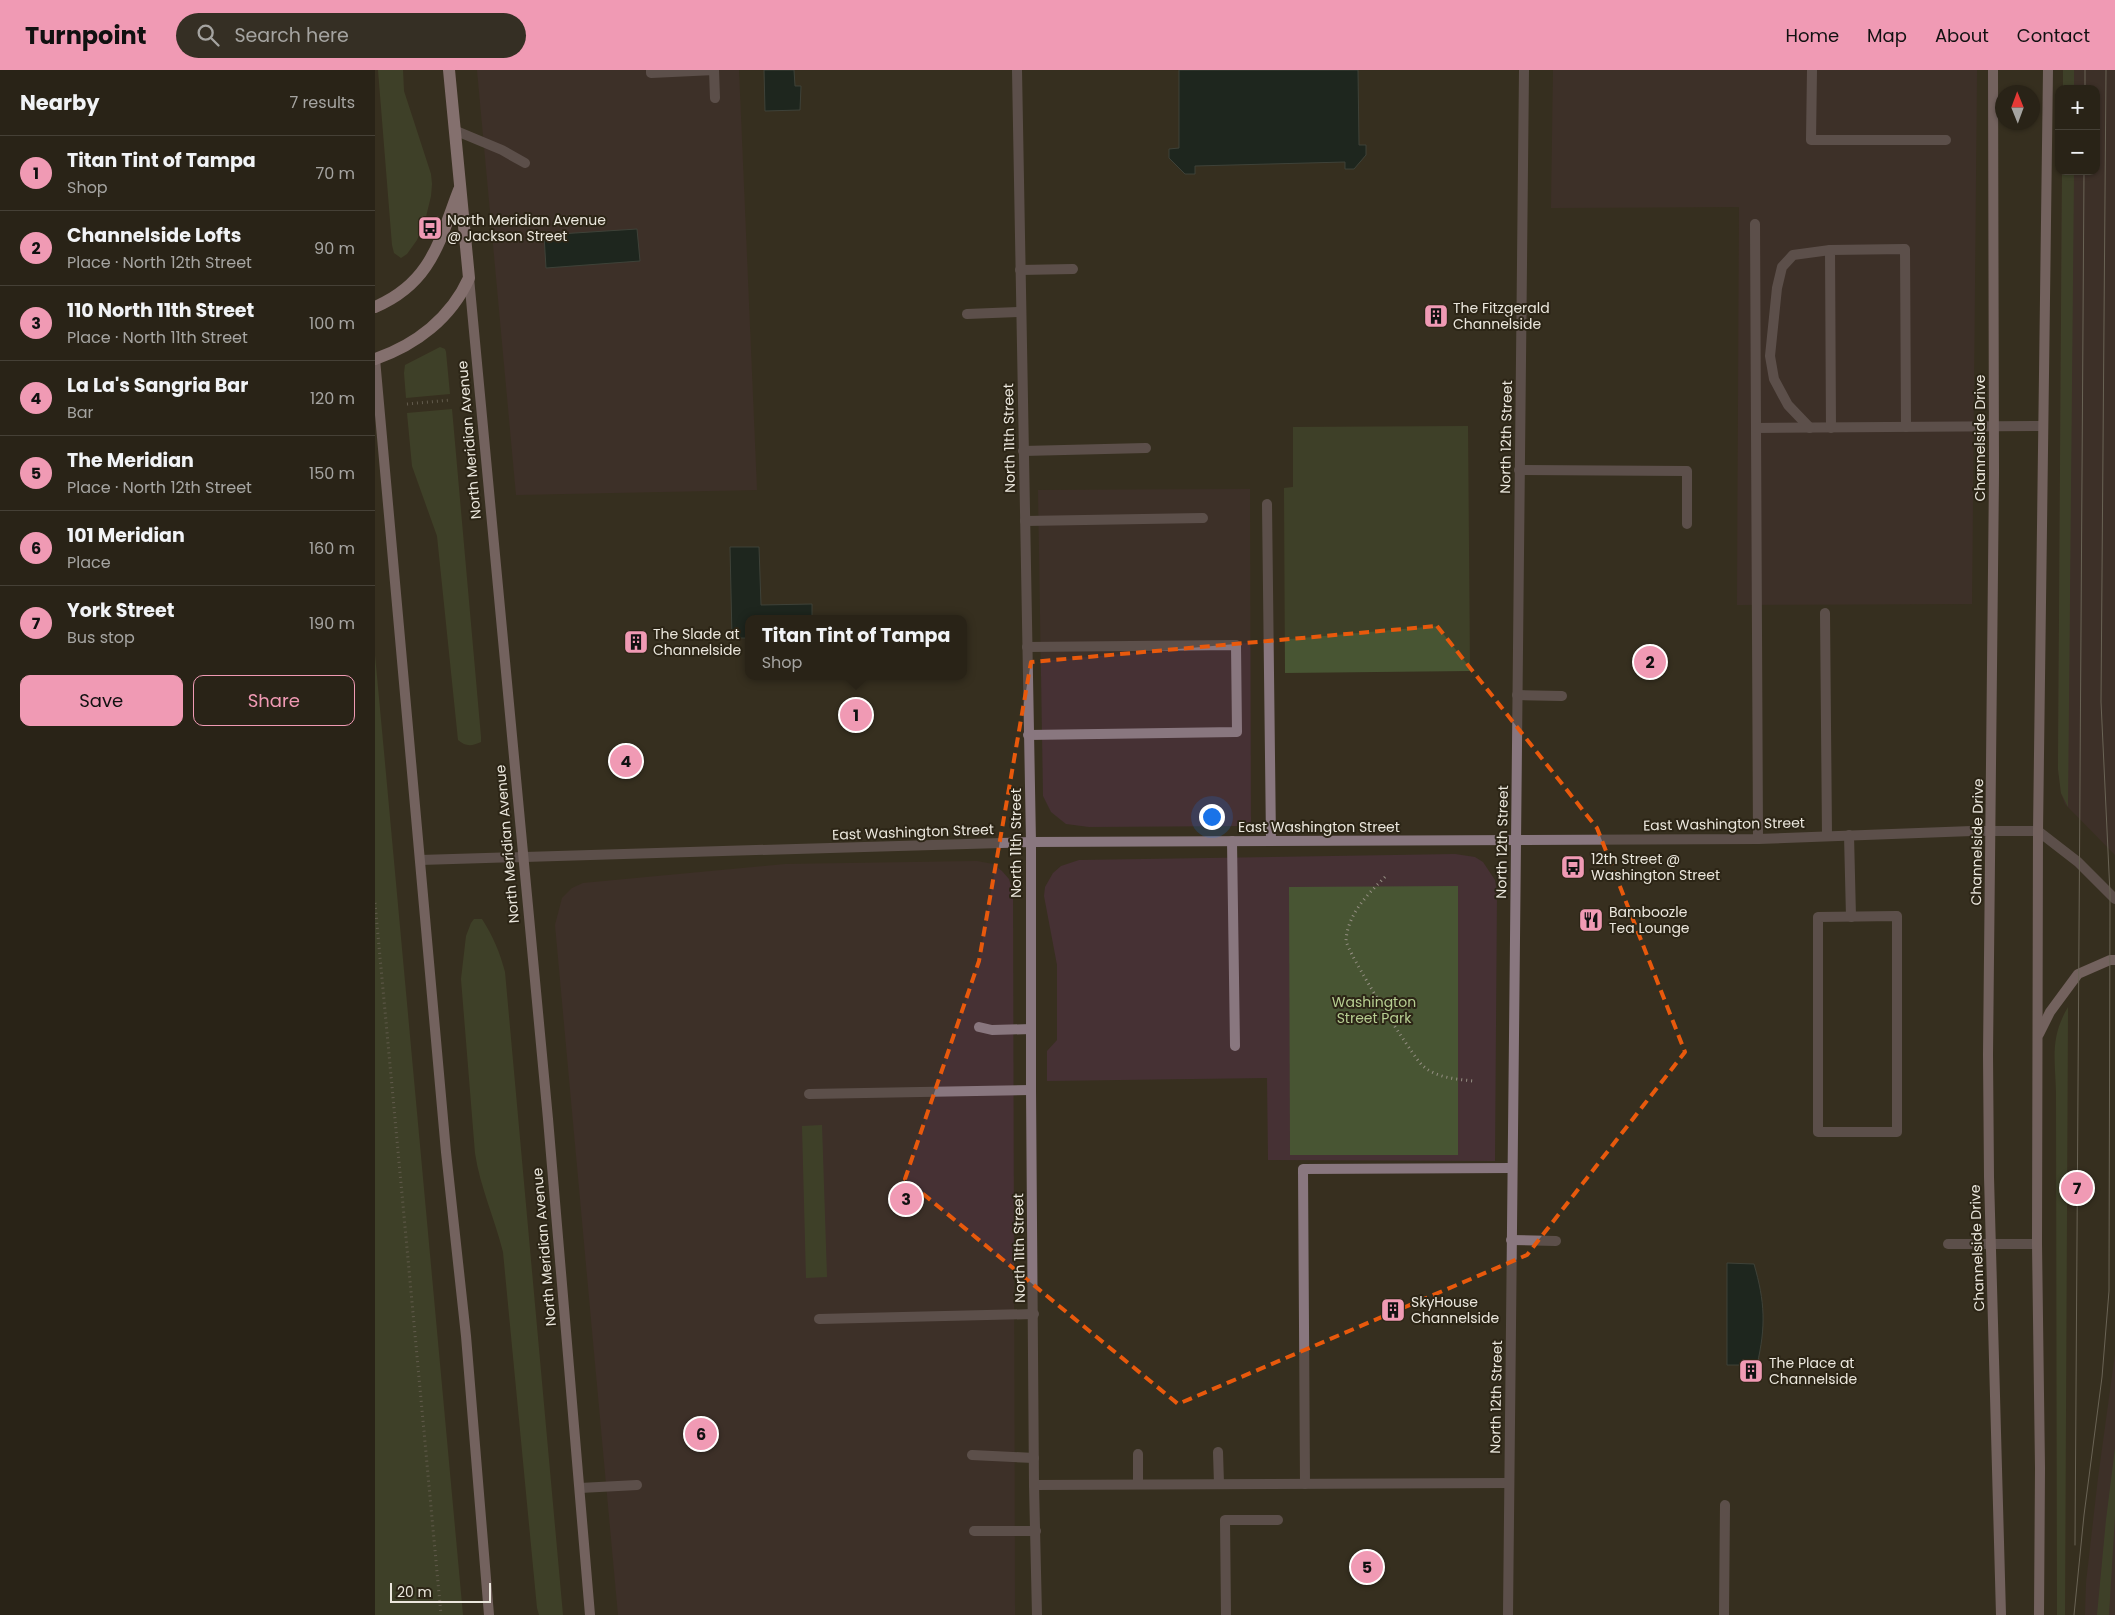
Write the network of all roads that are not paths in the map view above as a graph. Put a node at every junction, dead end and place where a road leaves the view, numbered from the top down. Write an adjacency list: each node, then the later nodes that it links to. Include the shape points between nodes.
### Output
1 (449, 70): 10 (main road, North Meridian Avenue)
2 (651, 70): 3 (street, via 651,73)
3 (714, 70): 9 (street)
4 (1017, 70): 16 (street, North 11th Street)
5 (1524, 70): 31 (street, North 12th Street)
6 (1811, 70): 11 (street, via 1811,140)
7 (1993, 70): 25 (main road, Channelside Drive)
8 (2048, 70): 23 (main road)
9 (715, 98)
10 (454, 130): 12 (street); 13 (main road, North Meridian Avenue)
11 (1946, 140)
12 (525, 163)
13 (460, 186): 18 (main road, North Meridian Avenue); 19 (main road, via 425,268 407,288)
14 (1755, 224): 26 (street)
15 (1830, 250): 24 (street, via 1905,249); 27 (street, via 1793,255 1782,267 1777,288 1770,356 1774,380 1788,405); 28 (street)
16 (1020, 270): 17 (street); 20 (street, North 11th Street)
17 (1073, 270)
18 (469, 278): 22 (main road, via 458,299 433,326 404,346); 50 (main road, North Meridian Avenue)
19 (375, 307)
20 (1021, 312): 21 (street); 30 (street, North 11th Street)
21 (967, 314)
22 (375, 358): 51 (main road)
23 (2042, 426): 25 (street); 42 (main road)
24 (1906, 427): 25 (street); 28 (street)
25 (1994, 427): 41 (main road, Channelside Drive)
26 (1756, 428): 27 (street); 45 (street)
27 (1810, 428): 28 (street)
28 (1831, 428)
29 (1146, 448): 30 (street)
30 (1023, 451): 34 (street, North 11th Street)
31 (1519, 470): 35 (street, via 1687,471); 38 (street, North 12th Street)
32 (1267, 504): 48 (street)
33 (1203, 518): 34 (street)
34 (1025, 521): 37 (street, North 11th Street)
35 (1687, 524)
36 (1825, 613): 44 (street)
37 (1027, 647): 40 (street, North 11th Street); 40 (street, via 1237,645 1237,732)
38 (1517, 695): 39 (street); 46 (street, North 12th Street)
39 (1562, 696)
40 (1028, 735): 49 (street, North 11th Street)
41 (1991, 831): 42 (street, East Washington Street); 43 (street, East Washington Street); 66 (main road, Channelside Drive, via 1988,1064)
42 (2038, 831): 52 (street, via 2078,862); 57 (main road)
43 (1849, 835): 44 (street, East Washington Street); 53 (street)
44 (1827, 836): 45 (street, East Washington Street)
45 (1758, 839): 46 (street, East Washington Street)
46 (1515, 840): 48 (street, East Washington Street); 61 (street, North 12th Street)
47 (1233, 841): 48 (street, East Washington Street); 49 (street, East Washington Street); 58 (street)
48 (1271, 841)
49 (1031, 842): 50 (street, East Washington Street); 56 (street, North 11th Street)
50 (524, 858): 51 (street, East Washington Street); 79 (main road, North Meridian Avenue)
51 (420, 860): 84 (main road)
52 (2115, 900)
53 (1851, 917): 53 (street, via 1897,916 1897,1132 1818,1132 1817,917)
54 (2115, 960): 57 (main road, via 2078,974 2050,1012)
55 (979, 1027): 56 (street)
56 (1031, 1029): 59 (street, North 11th Street)
57 (2038, 1037): 65 (main road)
58 (1235, 1046)
59 (1031, 1090): 60 (street); 67 (street, North 11th Street)
60 (809, 1094)
61 (1512, 1168): 62 (street, North 12th Street); 77 (street, via 1303,1169)
62 (1511, 1240): 63 (street); 73 (street, North 12th Street)
63 (1556, 1241)
64 (1948, 1244): 66 (street)
65 (2037, 1244): 66 (street); 91 (main road)
66 (1991, 1245): 90 (main road, Channelside Drive)
67 (1034, 1314): 68 (street); 72 (street, North 11th Street)
68 (819, 1319)
69 (1218, 1452): 76 (street)
70 (1138, 1454): 75 (street)
71 (972, 1456): 72 (street)
72 (1034, 1458): 74 (street, North 11th Street)
73 (1509, 1483): 77 (street); 88 (street, North 12th Street)
74 (1034, 1484): 75 (street); 83 (street, North 11th Street)
75 (1138, 1484): 76 (street)
76 (1219, 1484): 77 (street)
77 (1305, 1484)
78 (637, 1485): 79 (street)
79 (580, 1488): 85 (main road, North Meridian Avenue)
80 (1725, 1505): 89 (street)
81 (1279, 1520): 87 (street, via 1225,1520)
82 (974, 1531): 83 (street)
83 (1036, 1531): 86 (street, North 11th Street)
84 (489, 1615)
85 (590, 1615)
86 (1037, 1615)
87 (1226, 1615)
88 (1508, 1615)
89 (1724, 1615)
90 (2001, 1615)
91 (2039, 1615)

